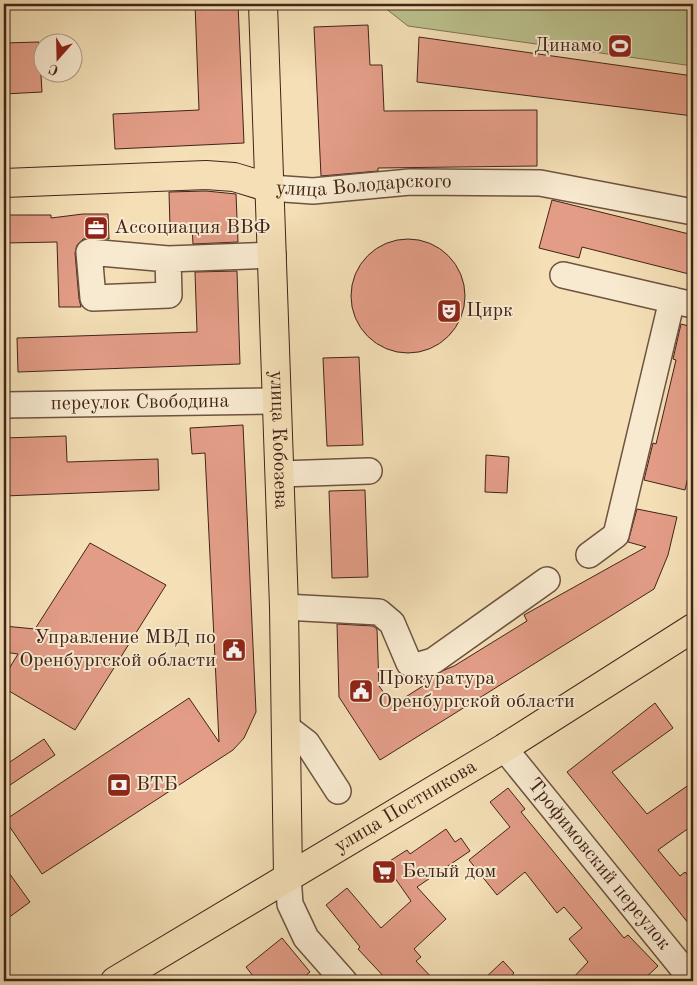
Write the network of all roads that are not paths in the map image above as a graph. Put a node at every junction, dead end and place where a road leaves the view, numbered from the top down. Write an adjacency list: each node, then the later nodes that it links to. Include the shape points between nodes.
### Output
1 (263, 4): 3 (main road, улица Кобозева)
2 (4, 183): 3 (main road, улица Володарского, via 206,175 234,177)
3 (270, 188): 4 (street, улица Володарского, via 313,191 410,182 540,183); 5 (main road, улица Кобозева)
4 (693, 212)
5 (273, 255): 6 (street); 9 (main road, улица Кобозева)
6 (168, 259)
7 (564, 275): 8 (street)
8 (683, 303): 13 (street, via 616,536)
9 (276, 401): 10 (street, переулок Свободина); 12 (main road, улица Кобозева)
10 (4, 405)
11 (368, 471): 12 (street)
12 (280, 474): 15 (main road, улица Кобозева)
13 (589, 555)
14 (547, 580): 15 (street, via 433,661 419,665 409,663 392,623 379,612)
15 (284, 607): 17 (main road, улица Кобозева)
16 (693, 628): 18 (main road, улица Постникова)
17 (286, 727): 19 (street, via 307,743); 20 (main road, улица Кобозева)
18 (504, 748): 20 (main road, улица Постникова); 21 (street, Трофимовский переулок)
19 (338, 791)
20 (288, 876): 22 (main road, улица Постникова); 23 (street, via 290,904 306,938)
21 (684, 978)
22 (116, 981)
23 (344, 981)

